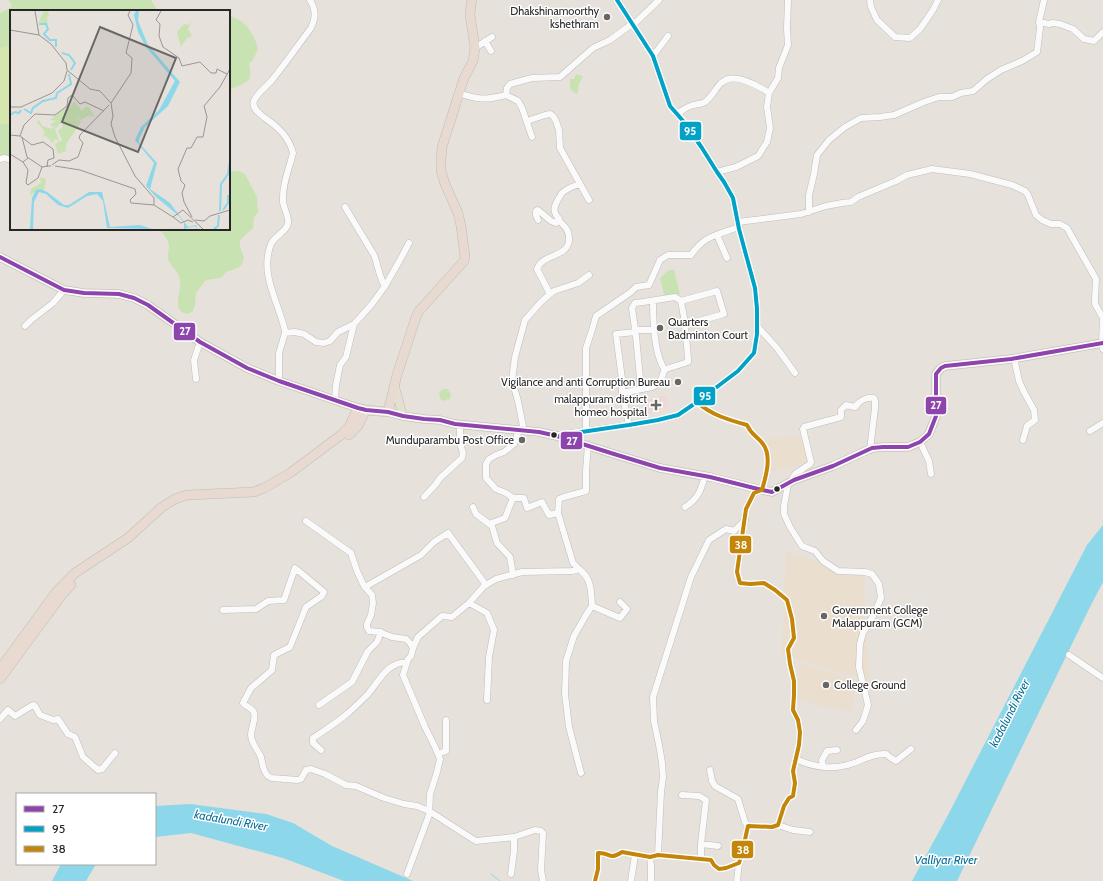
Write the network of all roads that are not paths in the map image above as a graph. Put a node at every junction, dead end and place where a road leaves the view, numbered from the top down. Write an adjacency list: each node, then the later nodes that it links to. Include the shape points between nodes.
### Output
1 (310, 0): 51 (street, via 315,13 311,28 271,81 256,96 253,104 255,109 286,136 293,153 284,189 283,203 288,223 271,244 267,264 270,284)
2 (472, 0): 15 (highway, via 470,14)
3 (618, 0): 10 (street)
4 (659, 0): 10 (street)
5 (788, 0): 19 (street, via 788,45 778,78)
6 (870, 0): 7 (street, via 878,20 895,37 910,38 920,29)
7 (938, 0)
8 (1044, 0): 9 (street)
9 (1039, 22): 11 (street, via 1060,24 1073,29 1084,39 1094,41); 30 (street, via 1037,52 1001,70 973,91 952,97 939,97 894,115 861,118 829,140 817,154 809,195)
10 (632, 25): 17 (street); 20 (street, via 593,48 560,77 532,78 510,84)
11 (1103, 32)
12 (668, 36): 17 (street)
13 (492, 37): 14 (street)
14 (485, 41): 15 (street); 16 (street)
15 (475, 48): 18 (highway, via 473,61)
16 (491, 51)
17 (653, 56): 21 (street, via 670,106)
18 (459, 93): 20 (street, via 481,99); 59 (highway, via 442,147 441,171 459,219 464,261 419,311)
19 (769, 93): 21 (street, via 753,84 731,78 722,82 703,103); 26 (street, via 767,107 770,128 767,142 758,156 736,167)
20 (506, 94): 22 (street, via 518,100)
21 (677, 114): 26 (street)
22 (526, 121): 23 (street); 27 (street, via 550,114 553,116 559,130 560,148)
23 (532, 137)
24 (0, 159): 25 (street)
25 (10, 160)
26 (717, 172): 33 (street, via 732,198)
27 (580, 184): 28 (street); 32 (street, via 561,193 554,206)
28 (589, 200)
29 (345, 207): 40 (street, via 374,255)
30 (809, 212): 33 (street); 39 (street, via 851,202 908,175 932,169 970,174 1025,191 1036,215 1051,224 1060,224 1067,228)
31 (538, 220): 32 (street, via 538,210 551,221 556,223)
32 (558, 220): 42 (street, via 566,227 569,244 537,269)
33 (738, 225): 34 (street); 48 (street, via 755,288)
34 (717, 234): 37 (street); 74 (street, via 702,242 691,255 668,255 660,260 649,285 636,287 596,316 586,348)
35 (409, 242): 40 (street)
36 (0, 257): 41 (main road)
37 (727, 258)
38 (589, 275): 42 (street, via 578,283)
39 (1100, 278): 53 (street, via 1095,304 1102,318)
40 (385, 286): 45 (street)
41 (64, 290): 47 (street, via 53,303); 52 (main road, via 119,294 134,298)
42 (550, 294): 73 (street, via 525,320 515,357 512,380 523,426)
43 (653, 301): 44 (street, via 675,297); 49 (street); 50 (street, via 635,303 632,308)
44 (681, 301): 46 (street); 46 (street, via 717,291 724,314)
45 (354, 324): 51 (street, via 324,343 316,342 304,334); 62 (street, via 346,356 340,365)
46 (685, 325): 55 (street, via 688,362)
47 (25, 326)
48 (757, 326): 56 (street); 63 (street, via 754,353 738,372)
49 (654, 330): 50 (street); 55 (street)
50 (635, 331): 60 (street); 61 (street, via 616,334)
51 (285, 334): 58 (street, via 279,353)
52 (200, 342): 57 (street, via 194,360); 58 (main road, via 247,368)
53 (1103, 345): 54 (main road)
54 (1014, 358): 77 (street, via 1019,381 1034,410 1035,420 1027,426); 78 (main road, via 941,368 936,374 936,416 929,434)
55 (665, 370): 60 (street, via 660,383)
56 (795, 373)
57 (196, 379)
58 (279, 381): 62 (main road)
59 (395, 387): 67 (highway); 68 (main road)
60 (641, 389): 61 (street)
61 (622, 392): 71 (street)
62 (335, 401): 64 (main road)
63 (697, 402): 71 (street, via 678,415); 84 (street, via 722,418 747,425 750,432 762,442 766,450 767,463)
64 (348, 405): 65 (main road); 72 (main road)
65 (362, 409): 66 (highway); 72 (highway)
66 (377, 411): 67 (highway); 72 (main road)
67 (388, 412): 68 (main road)
68 (403, 416): 70 (main road)
69 (1103, 423): 75 (street)
70 (460, 424): 73 (main road); 85 (street, via 462,458)
71 (629, 425): 74 (street)
72 (353, 426): 105 (highway, via 290,473 264,488 254,492 187,495 162,507 128,538 75,573 57,590); 107 (highway, via 350,434 311,465 265,494 254,497 187,501 166,511 131,543 78,578 61,596)
73 (519, 430): 76 (main road); 86 (street, via 514,444 489,459 486,464 486,478 496,489)
74 (586, 431): 76 (street)
75 (1090, 431)
76 (557, 436): 79 (main road)
77 (1023, 440)
78 (920, 442): 80 (main road, via 908,447); 81 (street, via 929,461)
79 (588, 445): 82 (main road, via 660,468); 89 (street, via 586,491 559,499)
80 (870, 450): 83 (main road); 83 (street, via 875,401 874,398 866,398 855,407 846,405 841,410 841,417 804,427 811,462 795,474)
81 (931, 474)
82 (705, 476): 84 (main road); 88 (street, via 701,489 692,503)
83 (789, 483): 84 (main road, via 772,492); 112 (street, via 784,514 802,546 815,551 823,561 838,571 872,574 879,584 881,598 862,632 860,644 859,667 868,705 863,721)
84 (762, 490): 90 (street, via 754,493 746,509)
85 (424, 497)
86 (513, 498): 89 (street, via 524,498 527,508 542,502 549,515); 92 (street, via 505,518)
87 (473, 507): 92 (street, via 476,514)
88 (685, 507)
89 (558, 513): 93 (street, via 573,563)
90 (745, 520): 118 (street, via 738,572 740,583 764,583 775,590 787,600 792,619 794,638 788,649 794,681 792,710 798,720 800,732); 131 (street, via 734,531 726,529 709,540 691,577 653,697 663,776)
91 (306, 521): 96 (street, via 351,553)
92 (489, 524): 94 (street, via 497,543 510,557)
93 (579, 569): 94 (street, via 522,572); 99 (street, via 590,584)
94 (513, 575): 95 (street)
95 (484, 584): 96 (street, via 448,533 420,556); 98 (street)
96 (365, 587): 101 (street, via 373,600 367,627 369,631)
97 (620, 602): 99 (street, via 627,609 620,618)
98 (469, 603): 102 (street, via 452,617 442,616 418,637); 108 (street, via 487,613 494,630 489,657)
99 (592, 606): 121 (street, via 574,636 566,661 565,694 569,727)
100 (223, 610): 123 (street, via 256,610 268,601 284,600 295,568 324,592 306,607 290,647 274,654 272,670 251,688 243,703 254,714 251,734 266,774 272,778 298,780 306,770 311,769 384,798)
101 (381, 632): 102 (street, via 406,639); 109 (street, via 352,682)
102 (413, 648): 104 (street)
103 (1069, 655): 106 (street)
104 (407, 662): 114 (street, via 400,662 391,667 369,694 347,714 313,738 313,743); 117 (street, via 403,675)
105 (0, 669)
106 (1103, 678)
107 (0, 679)
108 (487, 700)
109 (319, 705)
110 (0, 719): 116 (street, via 8,710 15,716 33,705 40,715 53,720 58,719 68,734 74,737 83,757 98,770 102,769)
111 (446, 720): 117 (street, via 446,751)
112 (856, 730)
113 (911, 749): 119 (street, via 896,761 880,753 833,768)
114 (321, 750)
115 (837, 750): 119 (street, via 827,751 822,760)
116 (115, 754)
117 (438, 754): 123 (street, via 438,772 430,794)
118 (796, 759): 119 (street, via 806,764); 124 (street, via 793,796 784,806)
119 (823, 766)
120 (710, 770): 125 (street, via 714,786 738,799)
121 (581, 773)
122 (682, 795): 128 (street, via 699,796 706,800)
123 (429, 811): 127 (street, via 476,841); 135 (street)
124 (778, 825): 125 (street); 126 (street)
125 (748, 826): 134 (street)
126 (810, 832)
127 (514, 837): 136 (street); 137 (street, via 535,830 543,832)
128 (701, 844): 129 (street); 133 (street)
129 (718, 846)
130 (635, 855): 132 (street); 138 (street, via 622,852 613,857 598,853); 139 (street)
131 (658, 855): 132 (street); 133 (street)
132 (650, 857): 140 (street)
133 (701, 859): 134 (street, via 711,860 719,869)
134 (738, 863): 141 (street)
135 (407, 874)
136 (511, 874)
137 (543, 881)
138 (595, 881)
139 (631, 881)
140 (651, 881)
141 (737, 881)

